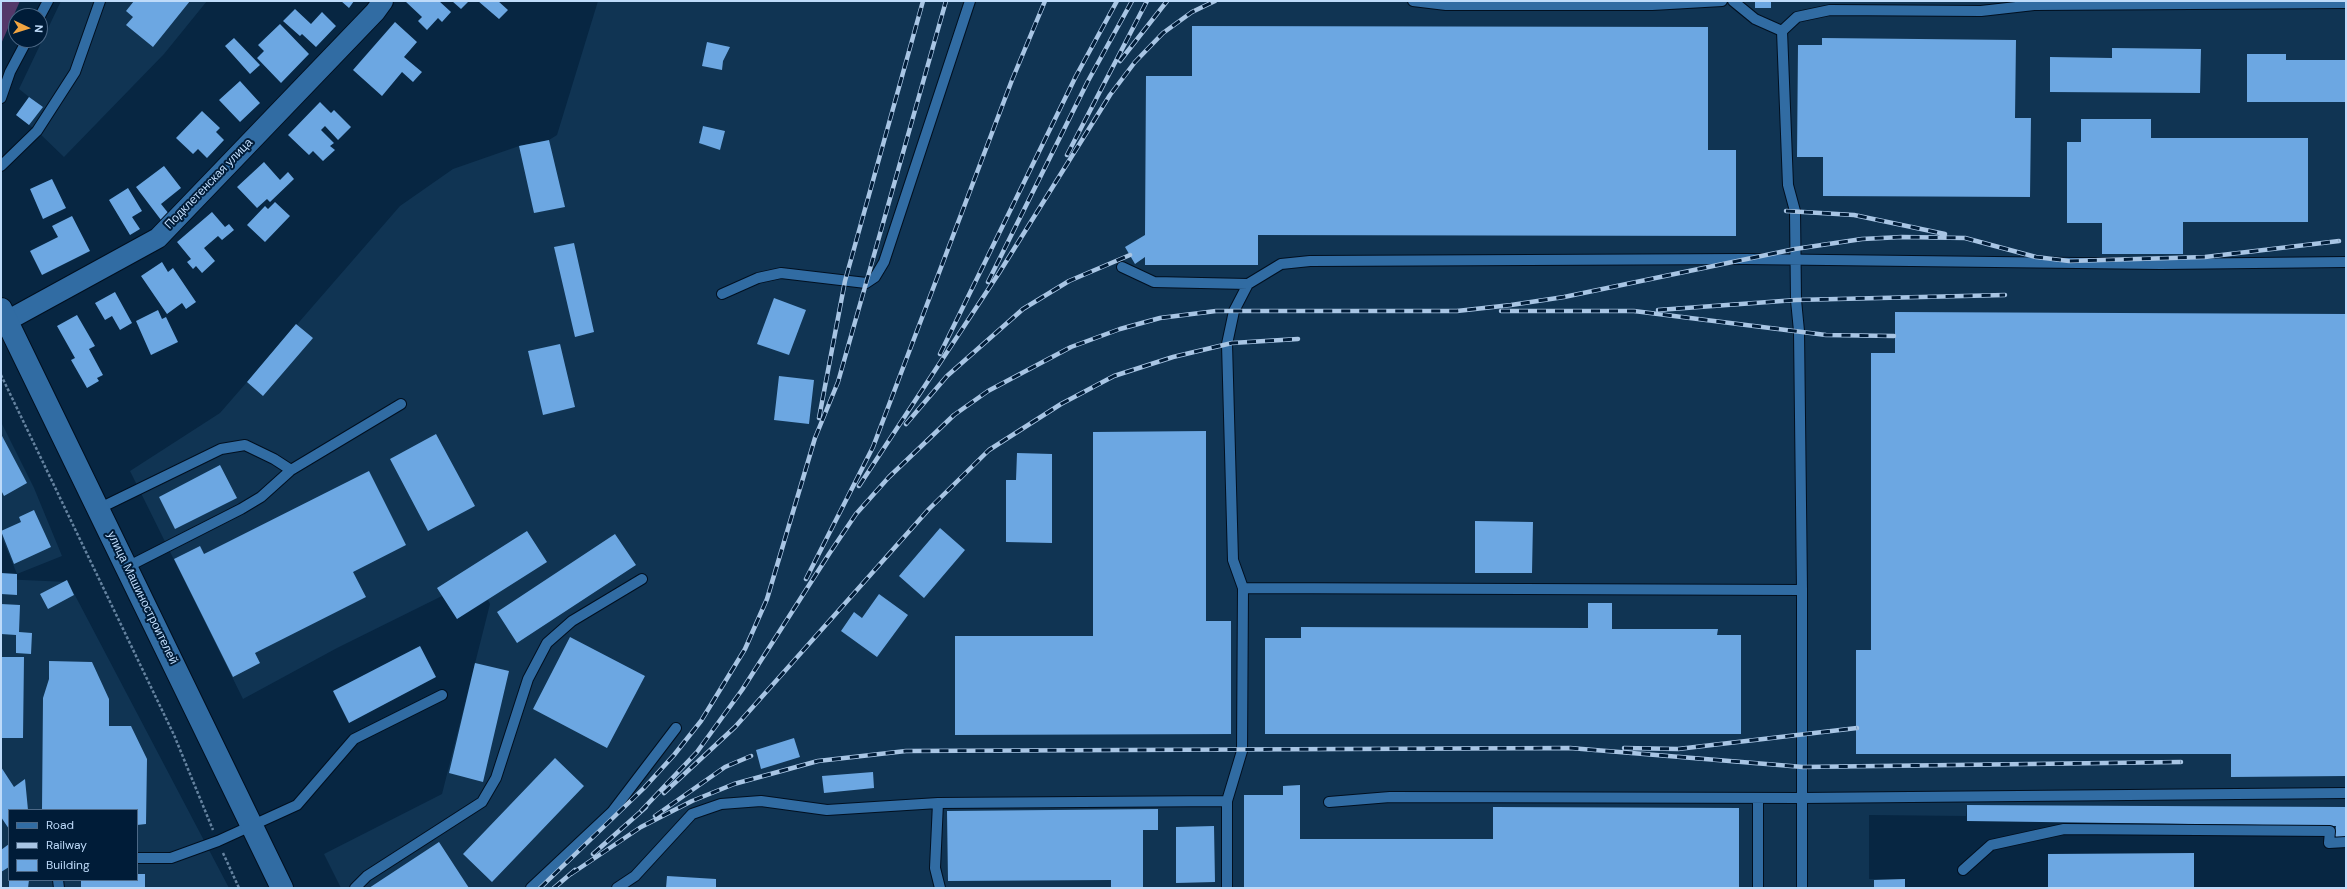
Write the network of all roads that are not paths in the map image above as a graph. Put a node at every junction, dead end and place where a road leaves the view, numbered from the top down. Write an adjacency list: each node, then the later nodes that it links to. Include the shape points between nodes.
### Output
1 (100, 1): 11 (lane, via 76,72 38,131)
2 (383, 1): 17 (street, Подклетенская улица, via 158,238)
3 (970, 1): 16 (lane, via 884,262 875,277 866,283 781,273 758,278)
4 (1413, 1): 5 (lane, via 1446,5 1652,5)
5 (1722, 1)
6 (1734, 1): 8 (lane, via 1755,19)
7 (2346, 3): 8 (lane, via 2213,6 2034,5 1981,11 1830,10 1797,17)
8 (1782, 31): 12 (lane, via 1788,185 1795,211)
9 (23, 48): 10 (lane, via 10,72)
10 (1, 98)
11 (1, 166)
12 (1795, 260): 13 (lane, via 2161,264); 15 (lane, via 1310,261 1281,264); 24 (lane, via 1799,331)
13 (2346, 262)
14 (1122, 267): 15 (lane, via 1154,282)
15 (1248, 284): 23 (lane, via 1234,311 1227,344 1233,560)
16 (722, 294)
17 (3, 318): 20 (street, улица Машиностроителей)
18 (400, 404): 19 (lane)
19 (291, 470): 20 (lane, via 244,445 221,449); 21 (lane, via 261,496 241,509)
20 (98, 509): 21 (street, улица Машиностроителей)
21 (127, 567): 33 (street, улица Машиностроителей)
22 (642, 579): 38 (lane, via 572,621 547,643 528,680 496,778 482,802 368,876)
23 (1243, 588): 24 (lane); 30 (lane, via 1242,751)
24 (1802, 590): 29 (lane)
25 (442, 695): 33 (lane, via 354,739 297,805)
26 (676, 728): 39 (lane, via 612,812)
27 (2346, 793): 29 (lane)
28 (1758, 798): 29 (lane); 31 (lane, via 1390,797); 43 (lane)
29 (1802, 798): 44 (lane)
30 (1227, 801): 32 (lane); 42 (lane)
31 (1329, 802)
32 (938, 803): 40 (lane, via 827,810 760,801 721,804 692,814 635,876); 41 (lane, via 935,868)
33 (252, 824): 35 (lane, via 171,858); 37 (street, улица Машиностроителей)
34 (2346, 842): 36 (lane, via 2330,842 2330,831 2064,830 1991,844)
35 (138, 858)
36 (1963, 870)
37 (282, 888)
38 (355, 888)
39 (531, 888)
40 (616, 888)
41 (940, 888)
42 (1227, 888)
43 (1758, 888)
44 (1802, 888)

